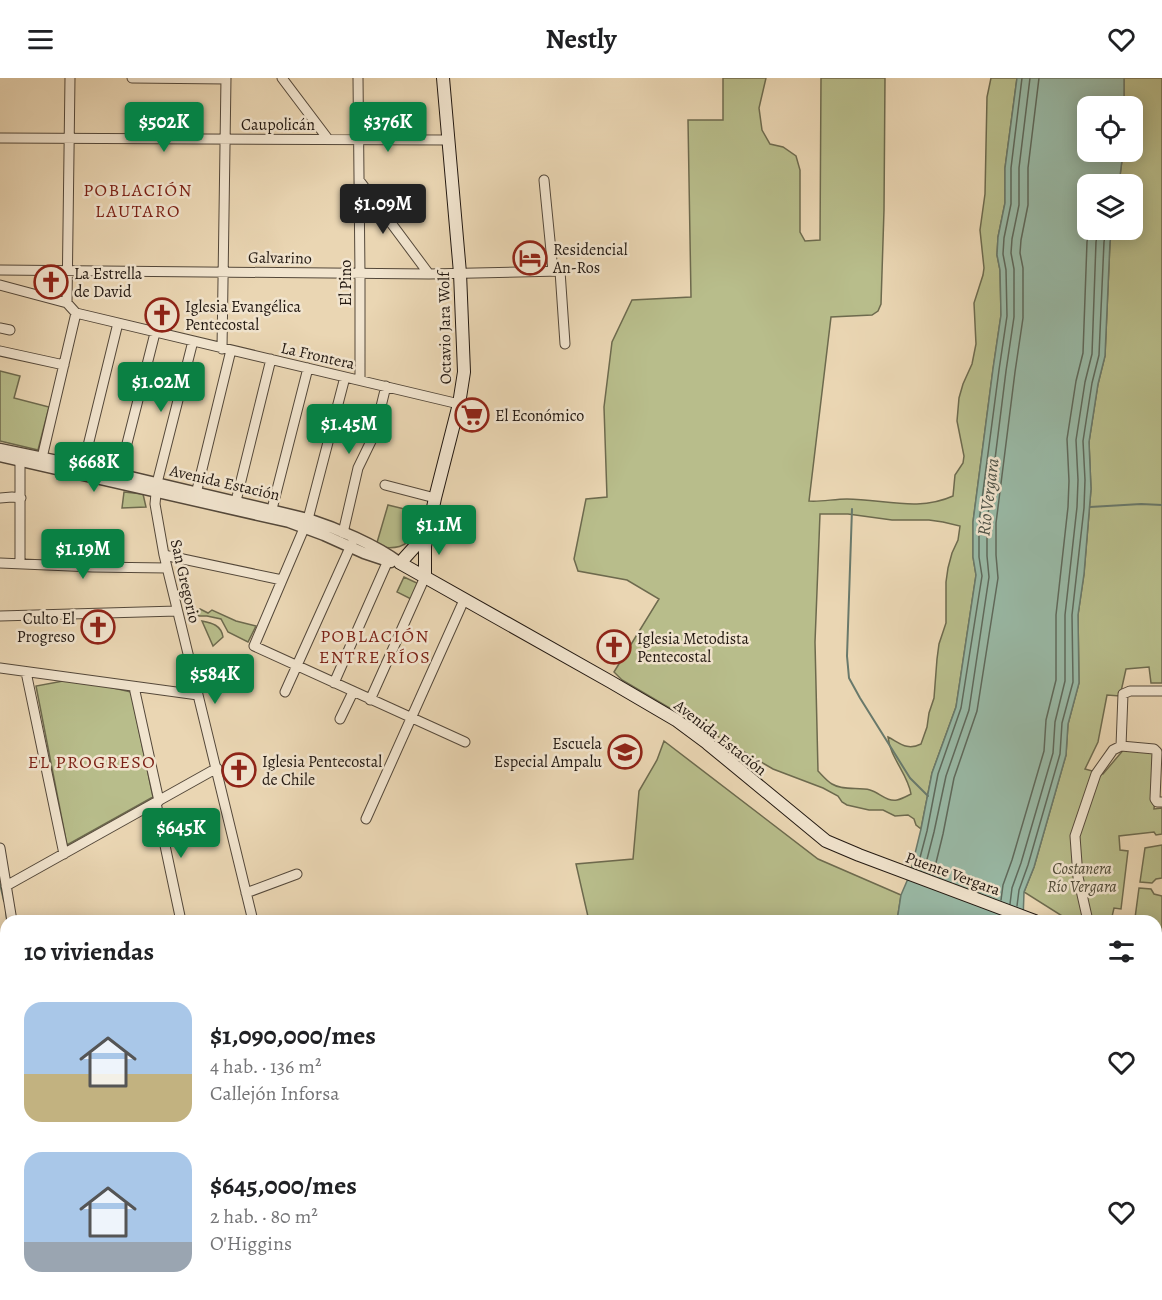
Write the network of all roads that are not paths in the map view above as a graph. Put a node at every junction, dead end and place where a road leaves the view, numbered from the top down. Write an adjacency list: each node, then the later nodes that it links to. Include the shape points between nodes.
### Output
1 (70, 78): 8 (street)
2 (132, 78): 3 (street)
3 (226, 78): 11 (street)
4 (282, 78): 9 (street)
5 (358, 78): 10 (street, El Pino)
6 (443, 78): 12 (main road, Octavio Jara Wolf)
7 (0, 138): 8 (street, Caupolicán)
8 (69, 139): 11 (street, Caupolicán); 16 (street)
9 (328, 139): 10 (street, Caupolicán); 11 (street, Caupolicán)
10 (358, 139): 12 (street, Caupolicán); 13 (street, El Pino)
11 (225, 140): 18 (street)
12 (448, 140): 20 (main road, Octavio Jara Wolf)
13 (359, 180): 19 (street, El Pino); 21 (street)
14 (544, 180): 17 (street)
15 (0, 270): 16 (street, Galvarino)
16 (67, 270): 18 (street, Galvarino); 23 (street)
17 (557, 271): 20 (street, Galvarino); 28 (street)
18 (224, 272): 19 (street, Galvarino); 29 (street)
19 (360, 273): 21 (street, Galvarino); 35 (street, El Pino)
20 (460, 273): 21 (street, Galvarino); 37 (main road, Octavio Jara Wolf, via 464,372)
21 (429, 274)
22 (0, 285): 23 (street)
23 (67, 303): 24 (street)
24 (76, 313): 25 (street, La Frontera); 32 (street)
25 (118, 323): 26 (street, La Frontera); 42 (street)
26 (155, 333): 27 (street, La Frontera); 43 (street)
27 (193, 341): 29 (street, La Frontera); 45 (street)
28 (565, 344)
29 (227, 349): 31 (street, La Frontera); 46 (street)
30 (0, 351): 32 (street)
31 (271, 359): 33 (street, La Frontera); 50 (street)
32 (64, 365): 41 (street)
33 (308, 368): 34 (street, La Frontera); 51 (street)
34 (345, 377): 35 (street, La Frontera); 52 (street)
35 (360, 380): 36 (street, La Frontera)
36 (386, 386): 37 (street, La Frontera); 54 (street, via 374,435 358,468)
37 (459, 404): 49 (main road, Octavio Jara Wolf)
38 (0, 449): 40 (street, Avenida Estación)
39 (0, 456): 40 (street, Avenida Estación)
40 (20, 457): 41 (street, Avenida Estación); 48 (street)
41 (41, 462): 42 (street, Avenida Estación); 45 (street, Avenida Estación)
42 (83, 466): 43 (street, Avenida Estación)
43 (119, 475): 45 (street, Avenida Estación)
44 (385, 484): 49 (street)
45 (156, 488): 46 (street, Avenida Estación); 55 (street, San Gregorio)
46 (196, 496): 50 (street, Avenida Estación); 52 (street, Avenida Estación)
47 (0, 498): 48 (street)
48 (21, 498): 58 (street)
49 (435, 498): 53 (main road, Octavio Jara Wolf)
50 (236, 501): 51 (street, Avenida Estación)
51 (272, 510): 52 (street, Avenida Estación)
52 (307, 524): 54 (street, Avenida Estación); 54 (street, Avenida Estación); 61 (street)
53 (428, 532): 56 (main road); 60 (main road, Octavio Jara Wolf)
54 (349, 539): 56 (street, Avenida Estación); 65 (street)
55 (164, 555): 59 (street, San Gregorio); 61 (street)
56 (393, 560): 60 (main road, Avenida Estación); 68 (street)
57 (0, 563): 58 (street)
58 (20, 564): 59 (street)
59 (167, 568): 63 (street, San Gregorio)
60 (425, 577): 62 (main road, Avenida Estación); 74 (street)
61 (282, 580): 65 (street, via 254,646)
62 (464, 600): 75 (street); 85 (main road, Avenida Estación, via 676,720 815,833)
63 (177, 611): 64 (street); 73 (street, San Gregorio)
64 (0, 616)
65 (297, 666): 68 (street); 71 (street)
66 (0, 668): 67 (street)
67 (26, 672): 69 (street); 84 (street)
68 (334, 683): 72 (street)
69 (134, 687): 73 (street); 80 (street)
70 (1162, 691): 78 (street, via 1123,694)
71 (285, 692)
72 (353, 692): 74 (street); 76 (street)
73 (198, 695): 79 (street, San Gregorio)
74 (370, 700): 75 (street)
75 (411, 718): 77 (street); 82 (street)
76 (340, 719)
77 (465, 742)
78 (1121, 746): 81 (street, via 1157,752); 93 (street, via 1113,750 1096,774 1075,836 1078,877)
79 (217, 768): 80 (street); 88 (street, San Gregorio)
80 (157, 802): 84 (street); 90 (street)
81 (1159, 802)
82 (366, 819)
83 (0, 848): 87 (street)
84 (64, 854): 87 (street)
85 (859, 855): 92 (main road, Puente Vergara)
86 (297, 874): 88 (street)
87 (6, 886): 89 (street)
88 (246, 893): 91 (street, San Gregorio)
89 (11, 915)
90 (180, 915)
91 (252, 915)
92 (1019, 915)
93 (1087, 915)

